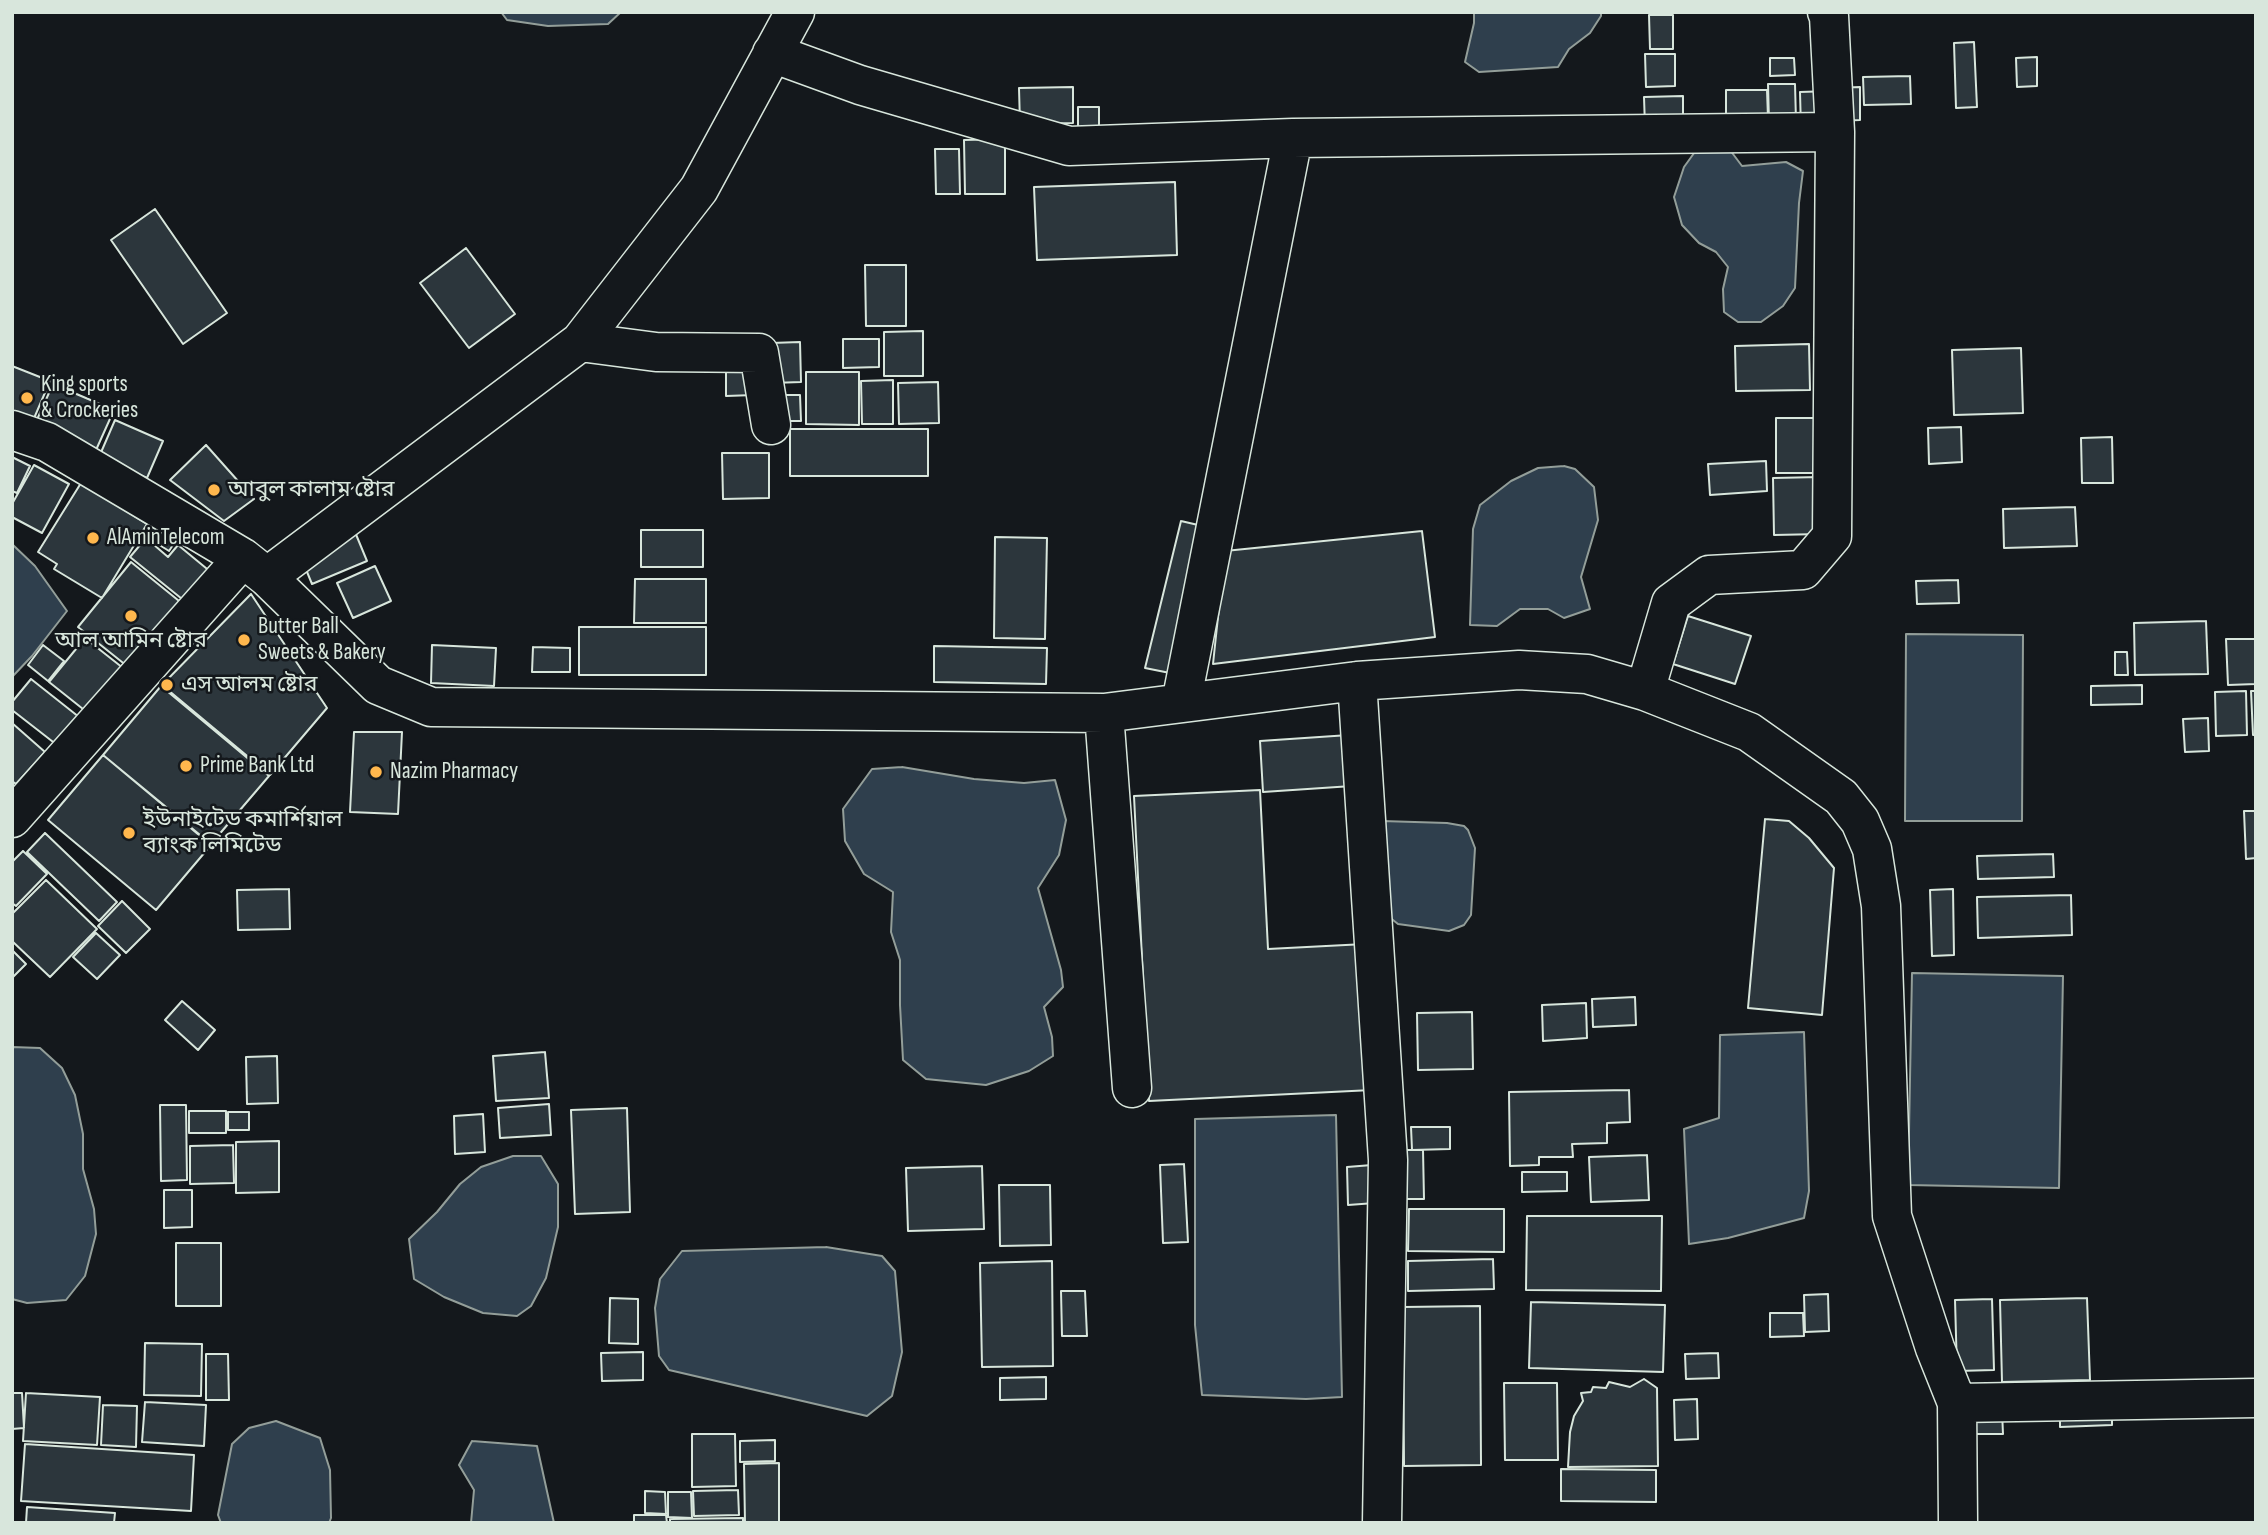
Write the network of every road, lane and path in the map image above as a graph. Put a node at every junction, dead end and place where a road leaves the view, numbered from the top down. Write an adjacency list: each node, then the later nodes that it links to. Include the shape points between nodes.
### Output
1 (794, 12): 3 (street)
2 (1827, 12): 4 (street)
3 (772, 53): 5 (street, via 860,85 1069,146); 6 (street, via 699,189)
4 (1835, 132): 5 (street); 11 (street, via 1832,536 1803,570 1709,575 1671,603)
5 (1293, 138): 12 (street)
6 (580, 342): 7 (street, via 656,352 759,353); 9 (street)
7 (771, 425)
8 (12, 430): 9 (street, via 47,442)
9 (255, 568): 13 (street, via 377,685 431,707); 14 (street)
10 (1357, 681): 11 (street, via 1519,670 1587,674); 12 (street); 18 (street, via 1388,1160)
11 (1645, 691): 17 (street, via 1749,732 1841,797 1868,839 1881,906 1892,1216)
12 (1181, 703): 13 (street)
13 (1104, 713): 15 (street)
14 (12, 818)
15 (1132, 1088)
16 (2256, 1398): 17 (street)
17 (1957, 1404): 19 (street)
18 (1382, 1523)
19 (1958, 1523)

